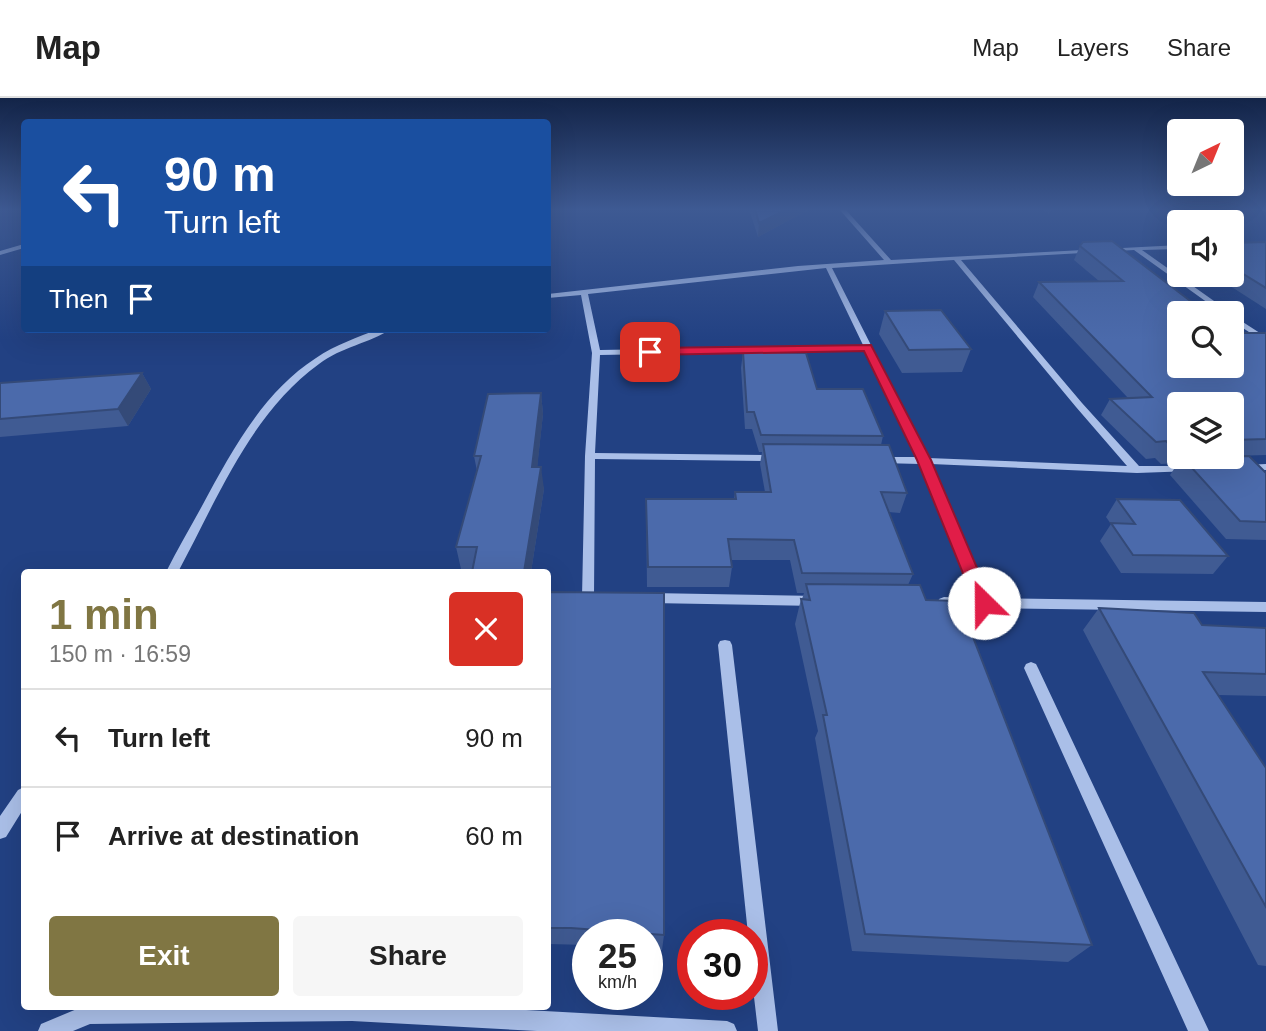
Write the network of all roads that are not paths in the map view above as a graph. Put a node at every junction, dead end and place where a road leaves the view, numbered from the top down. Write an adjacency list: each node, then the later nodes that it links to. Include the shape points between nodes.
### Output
1 (881, 253): 5 (street)
2 (1062, 253): 4 (street)
3 (1141, 253): 9 (street)
4 (957, 259): 5 (street); 22 (street)
5 (889, 262): 6 (street)
6 (828, 266): 7 (street); 13 (street)
7 (584, 292): 8 (street); 14 (street)
8 (551, 296)
9 (1210, 301)
10 (1244, 325): 12 (street)
11 (378, 333): 23 (street, via 316,361 281,391 258,418)
12 (1266, 341)
13 (867, 347): 14 (street); 18 (street)
14 (596, 352): 15 (street)
15 (590, 456): 16 (street); 24 (street)
16 (793, 459)
17 (872, 460): 18 (street)
18 (924, 460): 22 (street); 28 (street)
19 (1266, 467): 20 (street)
20 (1244, 468)
21 (1170, 469): 22 (street)
22 (1137, 470)
23 (175, 569)
24 (588, 597)
25 (629, 598): 26 (street)
26 (834, 601)
27 (929, 602): 28 (street)
28 (984, 603): 29 (street)
29 (1266, 607)
30 (725, 645): 38 (street)
31 (1031, 668): 39 (street)
32 (21, 800): 33 (street)
33 (0, 831)
34 (300, 1010): 36 (street, via 90,1014)
35 (369, 1010): 37 (street)
36 (48, 1031)
37 (727, 1031)
38 (768, 1031)
39 (1199, 1031)

